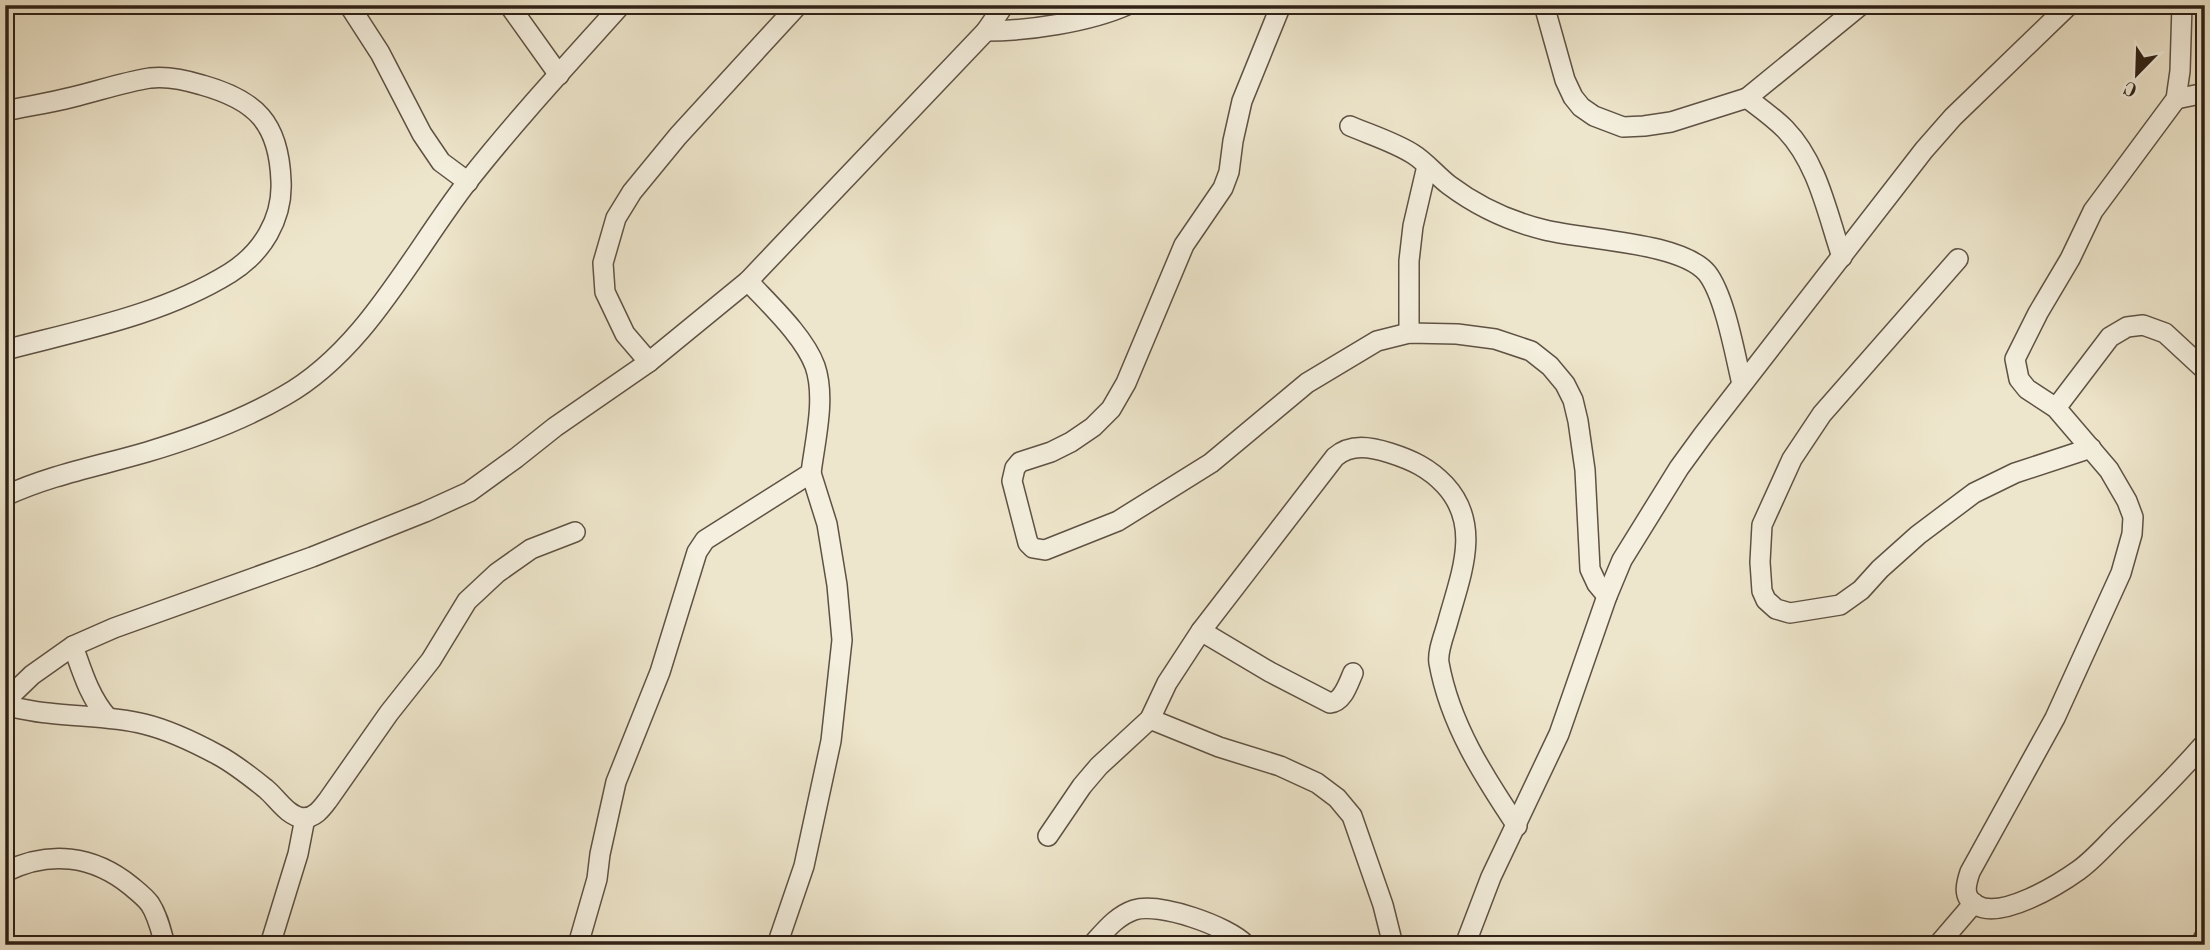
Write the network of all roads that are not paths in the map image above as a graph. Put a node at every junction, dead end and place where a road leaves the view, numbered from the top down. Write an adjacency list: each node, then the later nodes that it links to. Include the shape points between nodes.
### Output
1 (349, 5): 20 (street, via 422,134 441,162)
2 (509, 5): 13 (street)
3 (621, 5): 13 (street)
4 (798, 5): 26 (street, via 678,136 616,218 603,262 605,292 625,334)
5 (1004, 5): 12 (street)
6 (1127, 5): 12 (street, via 1070,21)
7 (1280, 5): 24 (street, via 1242,100 1223,188 1184,245 1111,410 1071,442 1015,468 1012,481 1028,543 1045,550 1118,521 1211,463 1336,364 1377,341)
8 (1544, 5): 15 (street, via 1564,80 1581,107 1594,116 1623,127 1644,126)
9 (1861, 5): 15 (street)
10 (2069, 5): 21 (street, via 1953,117)
11 (2182, 5): 16 (street)
12 (986, 31): 23 (street)
13 (559, 75): 20 (street)
14 (2205, 93): 16 (street)
15 (1746, 98): 21 (street, via 1786,129 1802,150)
16 (2176, 99): 29 (street, via 2093,211 2017,353 2019,379)
17 (5, 111): 25 (street, via 152,77 186,80 224,91 248,105 273,133 282,197 275,224 257,249 231,272 144,313)
18 (1350, 126): 19 (street, via 1402,148)
19 (1427, 166): 24 (street, via 1409,261); 28 (street, via 1479,204 1510,218 1580,237 1640,245 1681,257 1706,272 1716,288)
20 (467, 182): 32 (street, via 342,352 285,396 239,420)
21 (1842, 257): 28 (street)
22 (1958, 259): 30 (street, via 1822,414 1793,459 1762,525 1762,591 1766,600 1790,613 1840,605 1974,493 2015,473)
23 (748, 281): 26 (street); 31 (street, via 804,346 815,366 819,396)
24 (1409, 333): 34 (street, via 1495,339 1531,351 1565,384 1578,421 1585,470 1590,569)
25 (5, 350)
26 (649, 362): 36 (street, via 469,492)
27 (2205, 370): 29 (street, via 2165,333 2143,325 2127,327 2110,337)
28 (1742, 384): 34 (street, via 1679,468 1622,560)
29 (2056, 408): 30 (street)
30 (2091, 448): 46 (street, via 2109,470 2133,517 2127,556 2055,718 1970,872 1966,893)
31 (811, 473): 50 (street, via 705,540 697,552 660,672 616,782 597,879); 51 (street, via 827,524 842,640 831,741 804,866)
32 (5, 496)
33 (575, 532): 42 (street, via 531,549 467,601 431,660 328,800)
34 (1607, 596): 43 (street, via 1559,734)
35 (1201, 631): 37 (street, via 1330,703 1339,700); 40 (street); 43 (street, via 1341,451 1355,447 1378,450 1433,472 1455,496 1464,515 1467,540 1438,660 1463,738)
36 (73, 646): 38 (street, via 32,675); 39 (street, via 97,706)
37 (1353, 673)
38 (5, 704): 39 (street, via 47,713)
39 (107, 717): 42 (street, via 170,732 219,755 283,807)
40 (1150, 719): 44 (street, via 1099,766); 54 (street, via 1280,766 1337,797 1352,816)
41 (2205, 743): 46 (street, via 2081,869 2005,908)
42 (305, 818): 49 (street)
43 (1517, 826): 55 (street)
44 (1048, 836)
45 (5, 872): 48 (street, via 54,858 98,865 149,902)
46 (1974, 904): 56 (street)
47 (2205, 936): 57 (street)
48 (165, 945)
49 (270, 945)
50 (578, 945)
51 (777, 945)
52 (1092, 945): 53 (street, via 1123,915 1150,909 1196,918)
53 (1246, 945)
54 (1393, 945)
55 (1465, 945)
56 (1938, 945)
57 (2200, 945)

